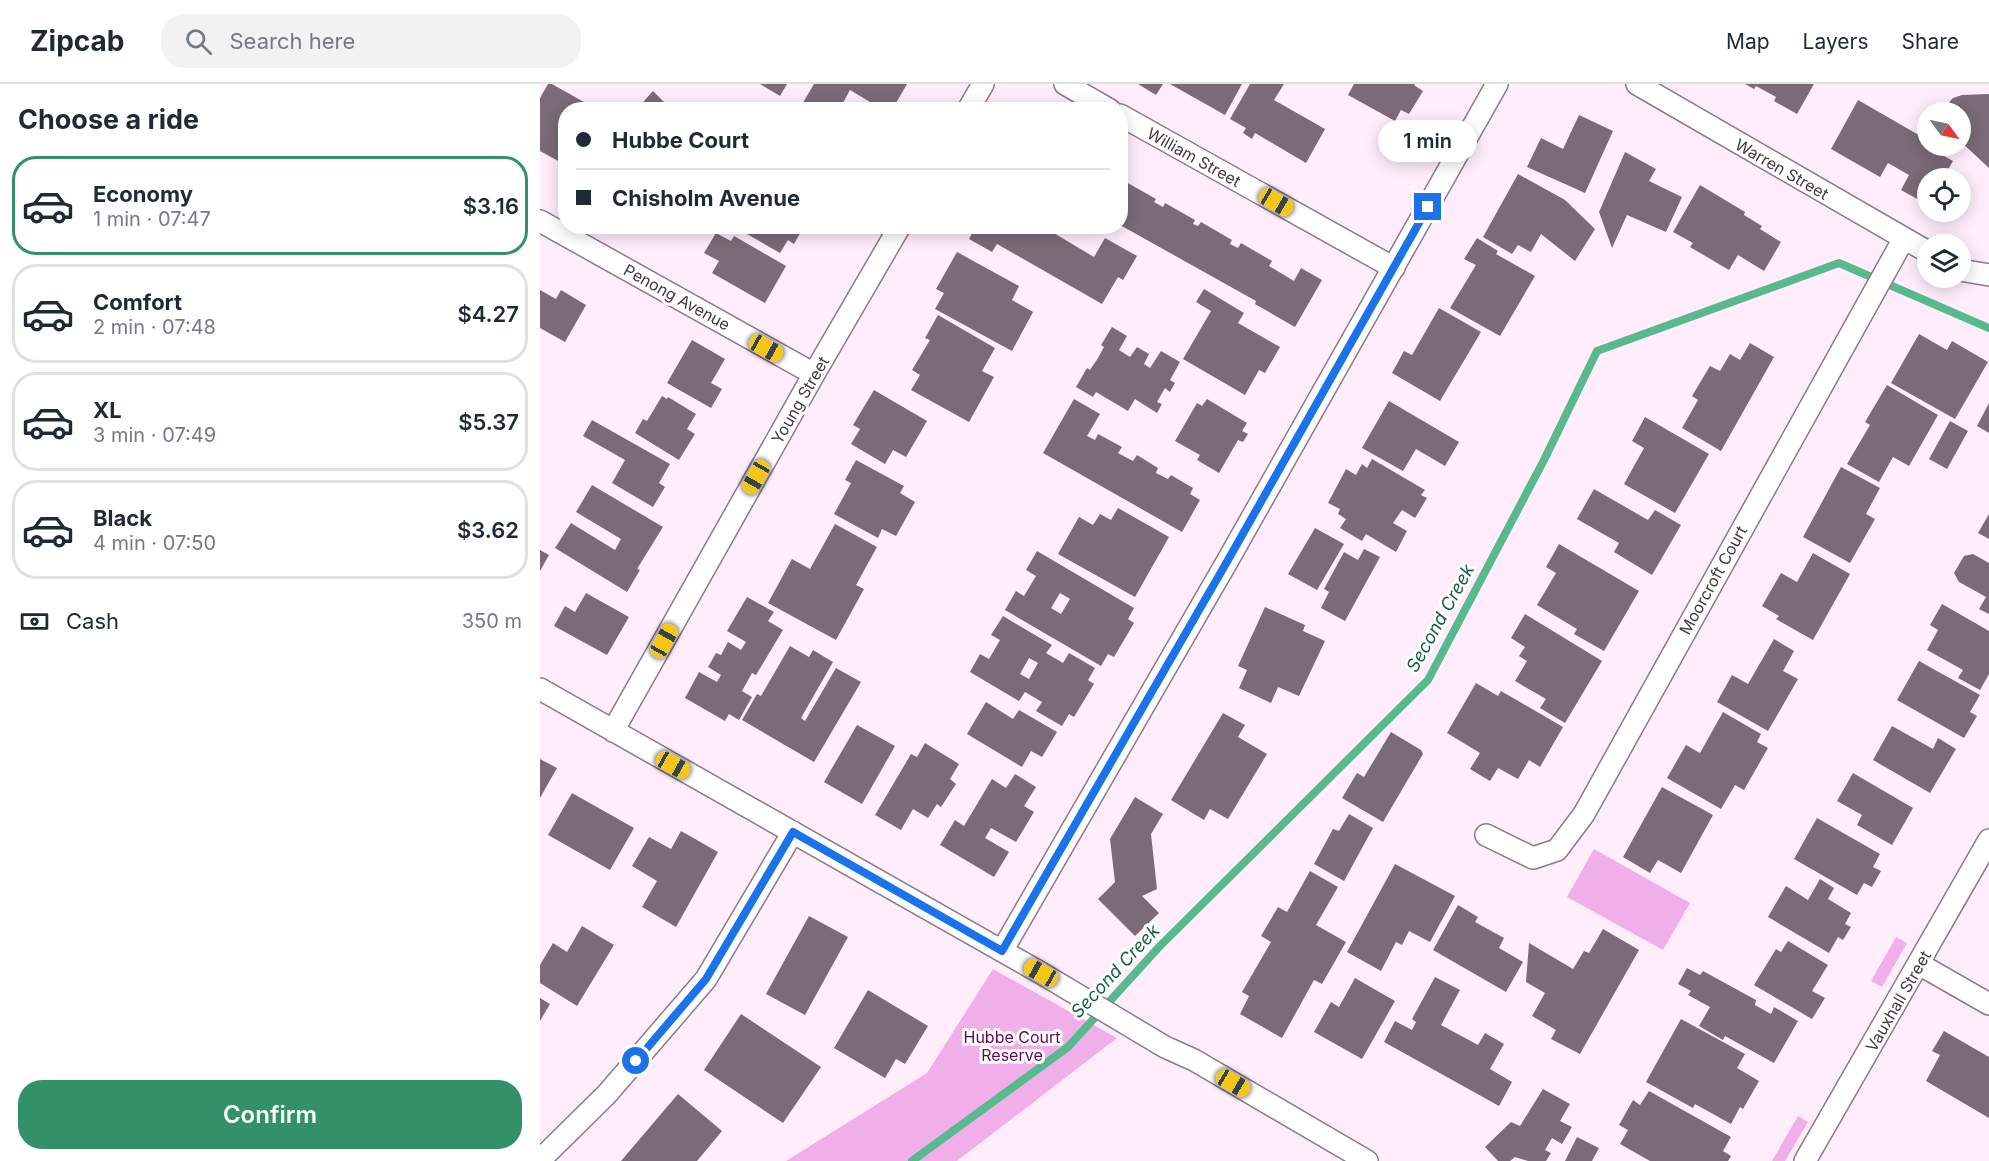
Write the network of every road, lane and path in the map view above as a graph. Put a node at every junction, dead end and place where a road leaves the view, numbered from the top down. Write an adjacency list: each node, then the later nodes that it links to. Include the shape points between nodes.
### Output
1 (983, 84): 5 (street)
2 (1065, 84): 6 (street)
3 (1497, 84): 14 (street)
4 (1637, 84): 12 (street, Warren Street)
5 (973, 102)
6 (1096, 102)
7 (1128, 119): 14 (street, William Street)
8 (540, 221): 9 (street, Penong Avenue)
9 (558, 231)
10 (563, 234): 17 (street, Penong Avenue)
11 (895, 234): 17 (street, Young Street)
12 (1903, 240): 13 (street, Warren Street); 21 (street, Moorcroft Court, via 1584,814 1557,850 1533,858)
13 (1917, 247)
14 (1394, 268): 23 (street)
15 (1971, 272): 16 (street)
16 (1989, 275)
17 (814, 374): 19 (street, Young Street)
18 (540, 689): 19 (street)
19 (613, 732): 20 (street)
20 (793, 832): 23 (street); 26 (street, via 706,979 607,1094)
21 (1486, 835)
22 (1989, 840): 24 (street, Vauxhall Street)
23 (1002, 951): 27 (street)
24 (1919, 964): 25 (street); 28 (street, Vauxhall Street)
25 (1989, 1004)
26 (540, 1160)
27 (1367, 1161)
28 (1805, 1161)

